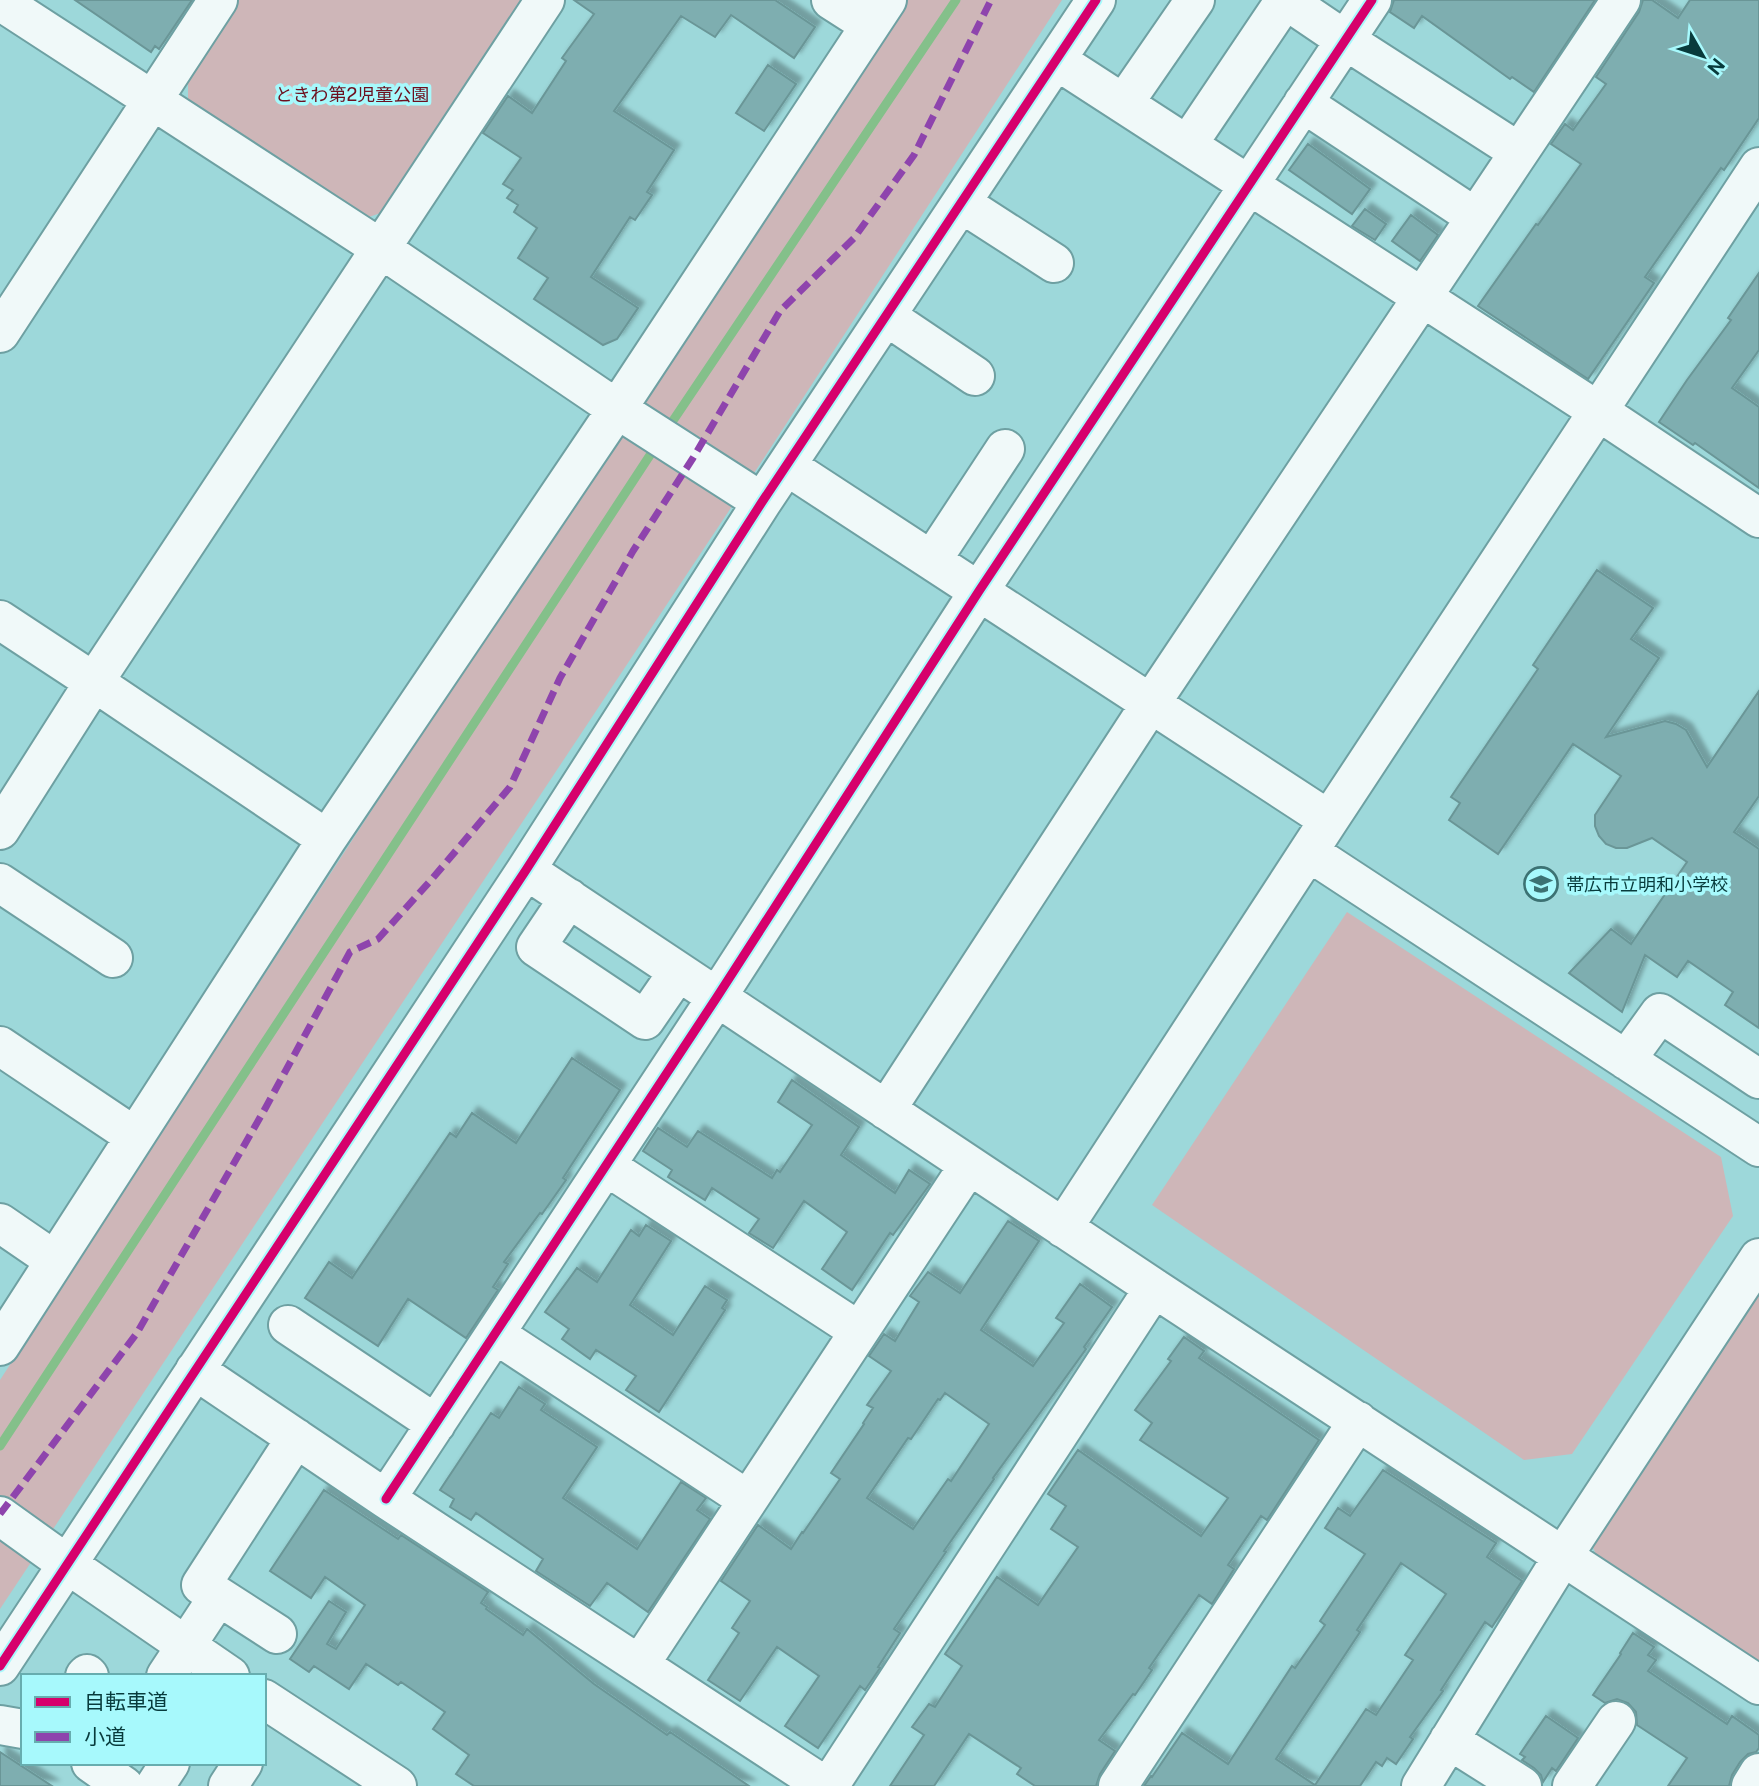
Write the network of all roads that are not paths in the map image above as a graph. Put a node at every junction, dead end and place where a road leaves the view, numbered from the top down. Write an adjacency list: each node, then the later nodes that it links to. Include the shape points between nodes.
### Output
1 (218, 0): 13 (street)
2 (545, 0): 22 (street)
3 (831, 0): 10 (street)
4 (1096, 0): 12 (street)
5 (1195, 0): 14 (street)
6 (1285, 0): 11 (street); 16 (street)
7 (1372, 0): 11 (street)
8 (1621, 0): 17 (street)
9 (0, 1): 13 (street)
10 (879, 13): 28 (street)
11 (1345, 40): 15 (street); 17 (street)
12 (1056, 60): 14 (street); 20 (street)
13 (152, 100): 22 (street); 26 (street)
14 (1124, 103): 16 (street)
15 (1303, 103): 19 (street); 21 (street)
16 (1188, 144): 19 (street)
17 (1519, 152): 21 (street)
18 (1759, 167): 29 (street)
19 (1248, 183): 24 (street); 35 (street)
20 (961, 203): 23 (street); 25 (street)
21 (1475, 217): 24 (street)
22 (380, 248): 28 (street); 37 (street)
23 (1054, 263)
24 (1421, 298): 29 (street); 38 (street)
25 (886, 316): 27 (street); 31 (street)
26 (0, 333)
27 (975, 376)
28 (617, 409): 32 (street); 41 (street)
29 (1598, 411): 33 (street); 39 (street)
30 (1006, 449): 34 (street)
31 (787, 466): 32 (street); 34 (street)
32 (762, 502): 43 (street)
33 (1759, 518)
34 (932, 560): 35 (street)
35 (979, 591): 38 (street); 48 (street)
36 (0, 620): 37 (street)
37 (94, 682): 40 (street); 41 (street)
38 (1151, 704): 39 (street); 52 (street)
39 (1329, 820): 42 (street)
40 (0, 831)
41 (327, 839): 53 (street)
42 (1308, 852): 50 (street); 58 (street)
43 (526, 870): 45 (street); 66 (street)
44 (0, 883): 46 (street)
45 (569, 898): 47 (street); 47 (street, via 536,947 645,1020)
46 (113, 958)
47 (678, 972): 48 (street)
48 (717, 997): 52 (street); 56 (street)
49 (0, 1046): 53 (street)
50 (1626, 1060): 51 (street, via 1660,1013); 54 (street)
51 (1759, 1079)
52 (886, 1110): 55 (street)
53 (134, 1136): 60 (street)
54 (1759, 1147)
55 (969, 1165): 58 (street); 63 (street)
56 (606, 1166): 63 (street); 64 (street)
57 (0, 1223): 60 (street)
58 (1063, 1228): 61 (street)
59 (1759, 1258): 73 (street)
60 (54, 1260): 65 (street)
61 (1154, 1288): 67 (street); 93 (street)
62 (288, 1325): 68 (street)
63 (859, 1331): 71 (street)
64 (495, 1334): 68 (street); 71 (street)
65 (0, 1346)
66 (195, 1370): 69 (street); 74 (street)
67 (1358, 1421): 73 (street); 94 (street)
68 (436, 1424): 70 (street)
69 (296, 1438): 70 (street); 75 (street, via 201,1586)
70 (386, 1499): 78 (street)
71 (748, 1500): 78 (street)
72 (0, 1516): 74 (street)
73 (1563, 1556): 81 (street); 86 (street)
74 (66, 1564): 77 (street); 79 (street)
75 (218, 1597): 76 (street); 77 (street)
76 (277, 1634)
77 (176, 1661): 80 (street)
78 (640, 1664): 93 (street)
79 (0, 1666)
80 (223, 1674)
81 (1759, 1685)
82 (269, 1713): 92 (street)
83 (1615, 1721): 97 (street)
84 (0, 1725): 85 (street)
85 (21, 1729)
86 (1449, 1740): 95 (street); 96 (street)
87 (94, 1765): 90 (street)
88 (169, 1765): 91 (street)
89 (1759, 1773): 98 (street)
90 (124, 1786)
91 (155, 1786)
92 (397, 1786)
93 (827, 1786)
94 (1118, 1786)
95 (1421, 1786)
96 (1522, 1786)
97 (1572, 1786)
98 (1751, 1786)

